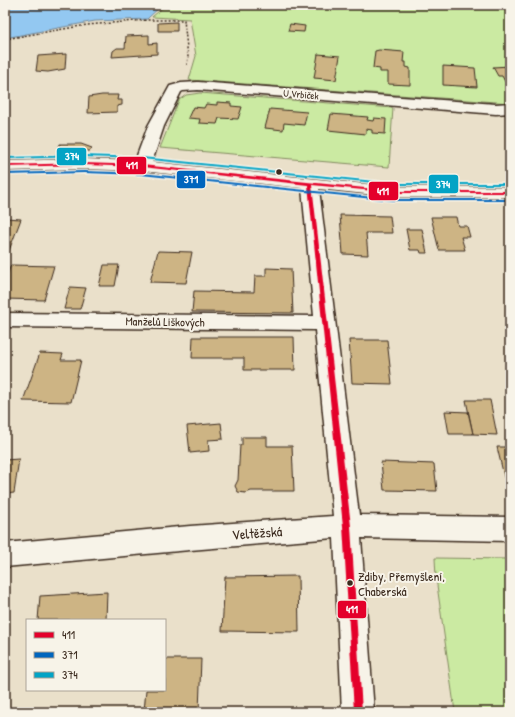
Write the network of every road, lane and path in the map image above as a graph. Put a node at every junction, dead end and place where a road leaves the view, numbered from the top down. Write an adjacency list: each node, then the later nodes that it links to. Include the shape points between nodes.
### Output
1 (5, 39): 2 (path, via 87,25 184,20 188,57)
2 (181, 87): 3 (street, U Vrbiček, via 198,86); 5 (street, via 175,89 156,126)
3 (510, 108)
4 (5, 166): 5 (street)
5 (142, 166): 6 (street)
6 (310, 184): 7 (street, via 394,192); 9 (street)
7 (510, 192)
8 (5, 320): 9 (street, Manželů Liškových)
9 (326, 323): 10 (street)
10 (347, 526): 11 (street, Veltěžská); 12 (street, Veltěžská); 13 (street)
11 (510, 529)
12 (5, 556)
13 (358, 712)

